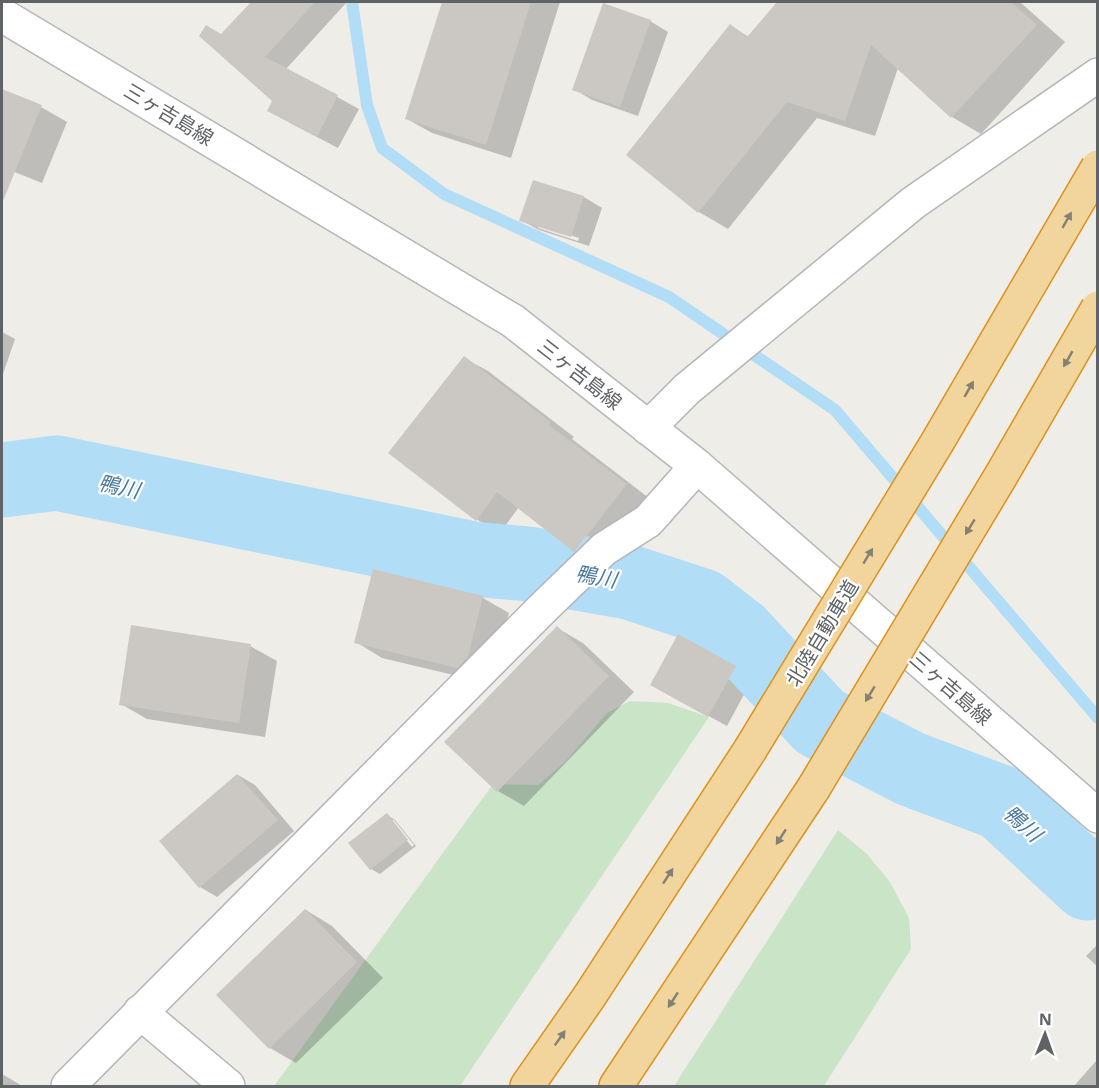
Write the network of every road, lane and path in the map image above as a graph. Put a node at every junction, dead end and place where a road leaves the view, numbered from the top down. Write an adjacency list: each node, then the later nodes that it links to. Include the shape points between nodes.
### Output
1 (2, 15): 5 (street, 三ヶ吉島線, via 513,321)
2 (1098, 75): 5 (street, via 913,203 687,389)
3 (1098, 167): 11 (highway, 北陸自動車道, one-way to 3, bridge, via 750,750 938,441)
4 (1098, 308): 12 (highway, one-way to 12, bridge, via 813,789)
5 (648, 428): 6 (street, 三ヶ吉島線)
6 (697, 466): 7 (street, 三ヶ吉島線); 8 (street, via 648,521 604,549 542,609)
7 (1098, 816)
8 (140, 1012): 9 (street); 10 (street)
9 (68, 1086)
10 (228, 1086)
11 (527, 1086)
12 (616, 1086)

